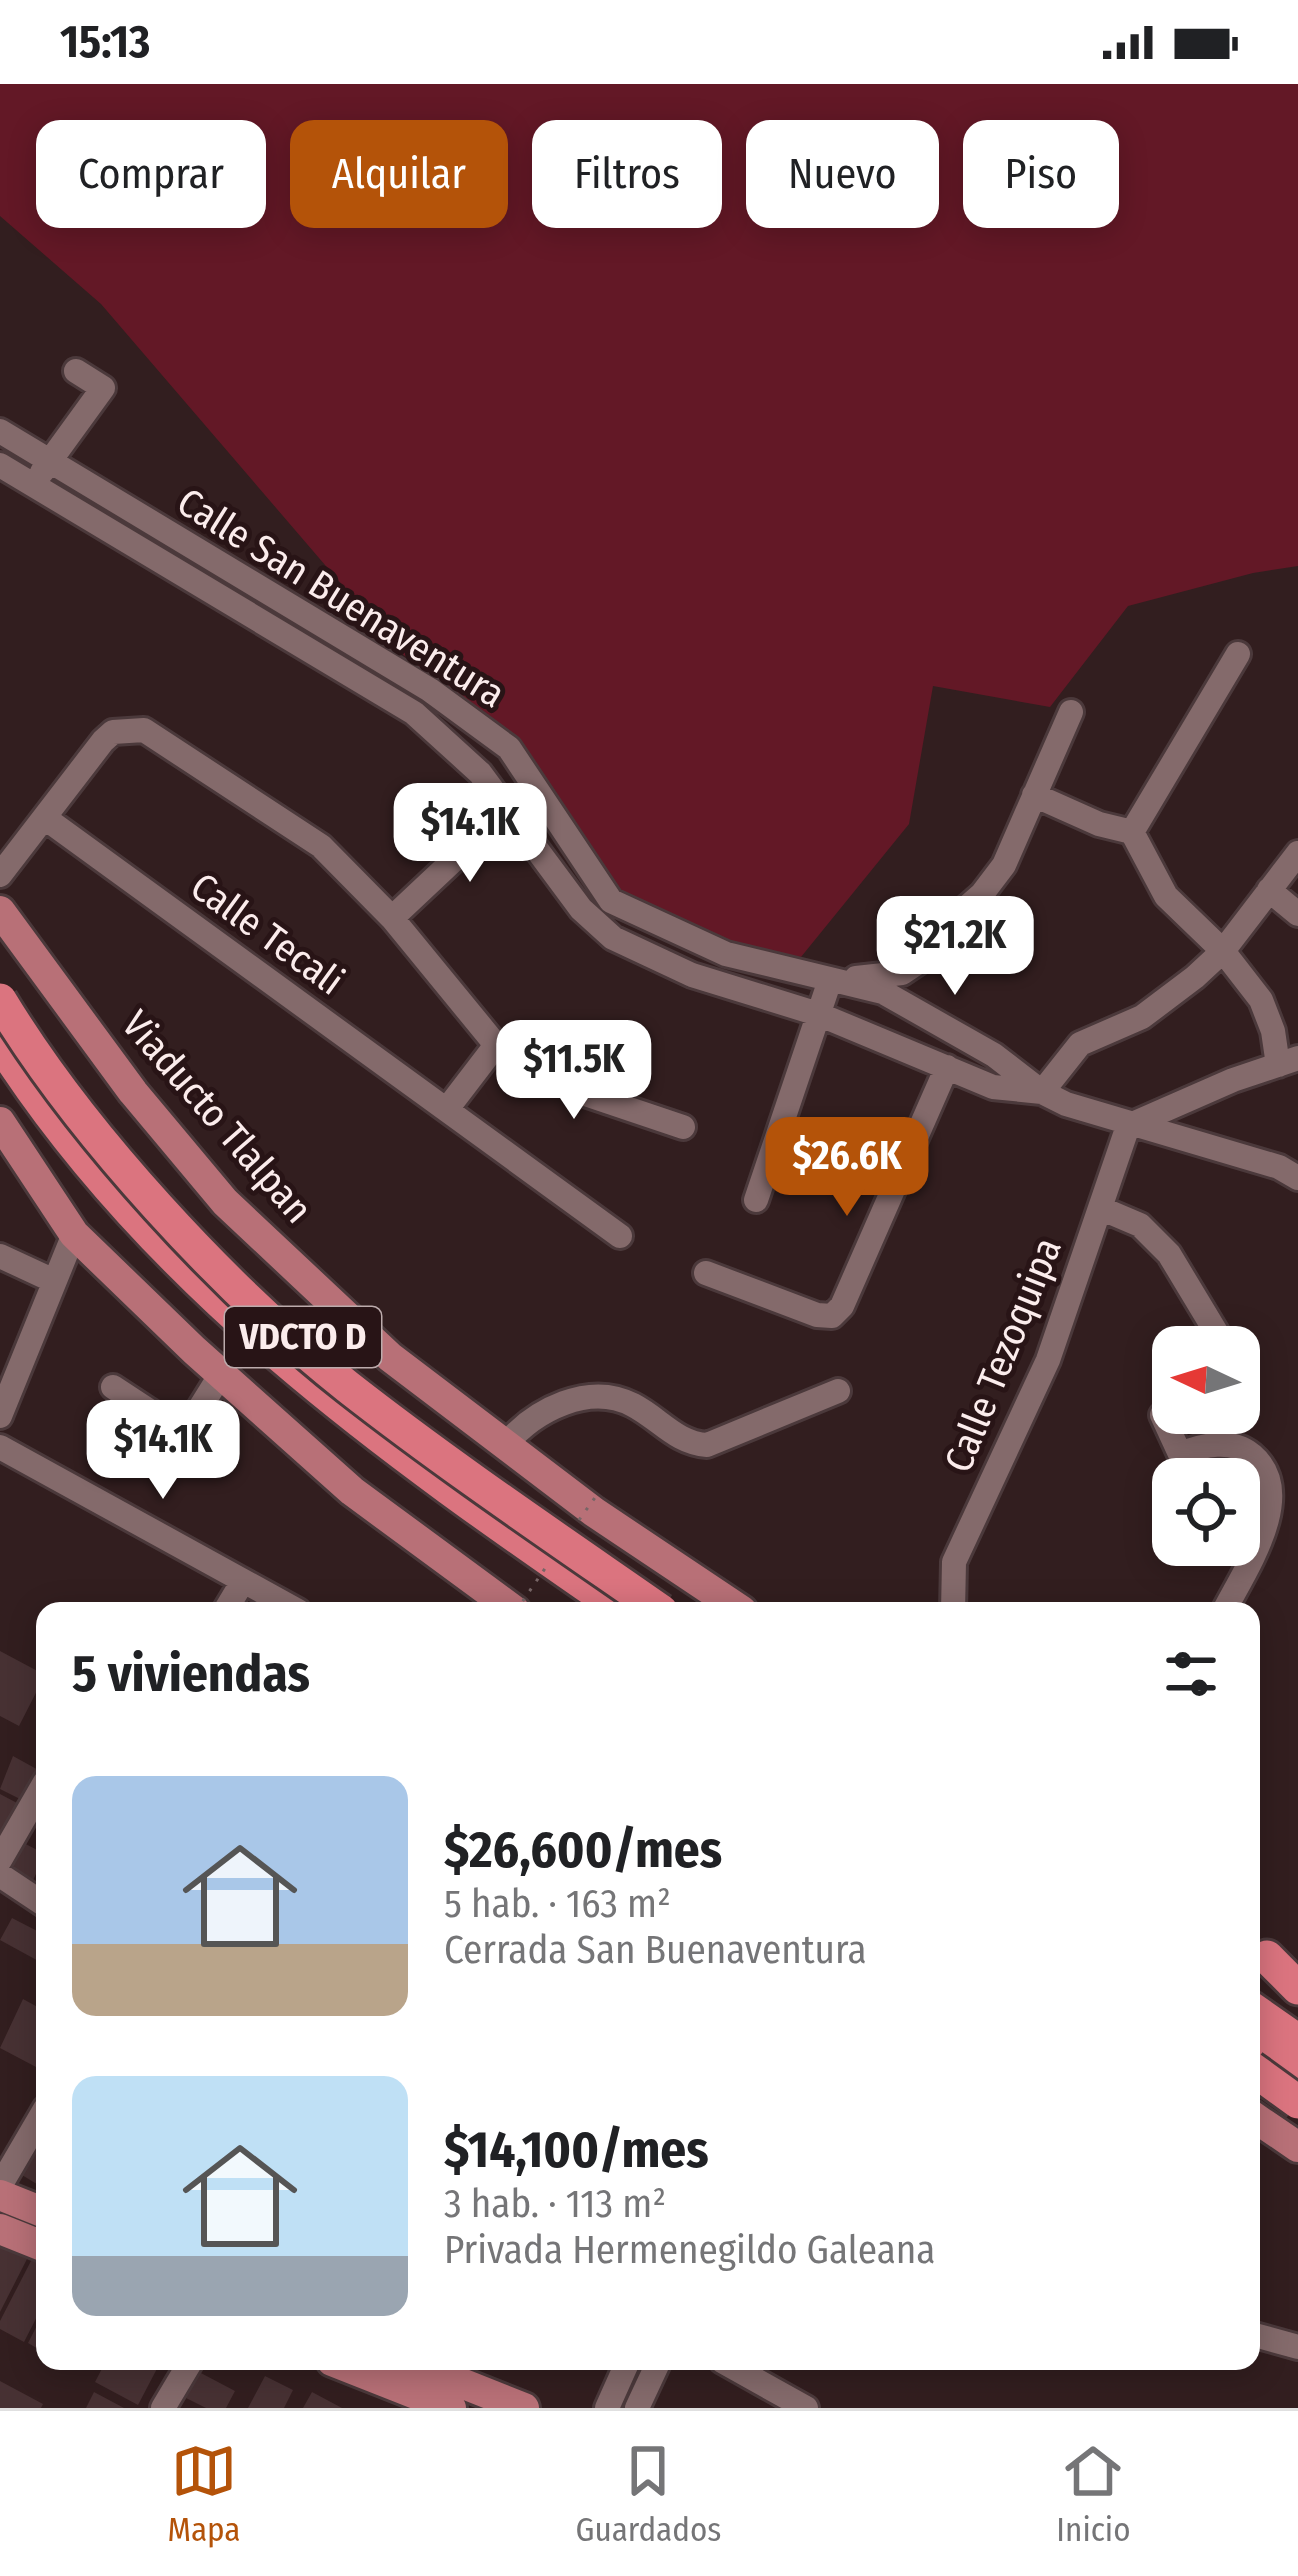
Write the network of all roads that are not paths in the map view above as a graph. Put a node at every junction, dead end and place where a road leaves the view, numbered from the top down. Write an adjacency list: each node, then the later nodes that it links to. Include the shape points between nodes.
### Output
1 (76, 371): 3 (street, via 103,388)
2 (0, 431): 3 (street, Calle San Buenaventura)
3 (47, 461): 5 (street); 19 (street, Calle San Buenaventura, via 430,690 508,748 611,901 726,954)
4 (0, 465): 5 (street, Calle San Buenaventura)
5 (35, 485): 9 (street, Calle San Buenaventura, via 414,713)
6 (1238, 654): 11 (street)
7 (1071, 712): 8 (street)
8 (1034, 795): 11 (street); 19 (street, via 1004,865 917,963 902,973)
9 (508, 809): 17 (street); 22 (street, Calle San Buenaventura, via 581,909 613,938 692,975)
10 (45, 818): 13 (street); 17 (street, via 113,732 144,730 321,846); 28 (street, Calle Tecali)
11 (1132, 832): 18 (street, via 1166,896)
12 (1298, 854): 14 (street)
13 (0, 875)
14 (1269, 890): 16 (street); 18 (street)
15 (0, 911): 46 (main road, Viaducto Tlalpan, via 225,1202 390,1357)
16 (1298, 914)
17 (392, 918): 24 (street)
18 (1222, 951): 25 (street, via 1261,1000); 27 (street, via 1142,1017 1080,1044)
19 (830, 980): 22 (street); 27 (street, Calle San Buenaventura, via 902,1001)
20 (0, 986): 57 (highway, VDCTO D, via 117,1147 296,1332 444,1448)
21 (0, 1000): 56 (highway, bridge, via 112,1152 255,1304 346,1385)
22 (818, 1014): 26 (street, Calle San Buenaventura); 33 (street)
23 (0, 1041): 54 (highway, VDCTO D, via 31,1091 149,1234 232,1312 429,1478); 55 (highway, via 164,1238 244,1316 332,1393)
24 (496, 1045): 28 (street); 31 (street, via 582,1093)
25 (1288, 1062): 30 (street)
26 (947, 1067): 27 (street, Calle San Buenaventura, via 993,1087); 38 (street, via 832,1316)
27 (1042, 1092): 30 (street, Calle San Buenaventura)
28 (447, 1109): 36 (street, Calle Tecali)
29 (0, 1121): 35 (main road)
30 (1128, 1126): 32 (street, Calle San Buenaventura); 34 (street, Calle Tezoquipa)
31 (683, 1127)
32 (1298, 1178)
33 (756, 1200)
34 (1100, 1208): 40 (street, via 1140,1225 1169,1254); 59 (street, Calle Tezoquipa, via 1048,1360 954,1562)
35 (74, 1234): 39 (street); 41 (main road)
36 (620, 1236)
37 (0, 1256): 39 (street)
38 (706, 1273)
39 (54, 1281): 44 (street)
40 (1212, 1326)
41 (221, 1375): 42 (street, via 180,1431); 53 (main road, via 352,1491)
42 (112, 1388)
43 (838, 1390): 46 (street, via 707,1445 688,1444 631,1403 597,1396 549,1409)
44 (0, 1416)
45 (1171, 1434): 48 (street)
46 (506, 1444): 58 (main road, Viaducto Tlalpan)
47 (0, 1447): 50 (street)
48 (1180, 1454): 49 (street); 60 (street, via 1236,1446 1265,1469 1274,1493)
49 (1182, 1458)
50 (243, 1581): 51 (street); 52 (street)
51 (230, 1602)
52 (282, 1602)
53 (503, 1602)
54 (610, 1602)
55 (624, 1602)
56 (648, 1602)
57 (666, 1602)
58 (729, 1602)
59 (953, 1602)
60 (1228, 1602)
61 (36, 1798): 62 (street)
62 (0, 1860)
63 (0, 1875): 64 (street)
64 (36, 1899)
65 (1260, 1953): 67 (main road)
66 (1260, 1953): 68 (highway)
67 (1298, 1979)
68 (1298, 1988)
69 (1260, 2018): 71 (highway)
70 (1260, 2038): 73 (highway)
71 (1298, 2044)
72 (1260, 2049): 74 (highway)
73 (1298, 2064)
74 (1298, 2074)
75 (1260, 2077): 76 (highway, bridge)
76 (1298, 2101)
77 (1260, 2121): 79 (main road)
78 (36, 2124): 80 (street)
79 (1298, 2147)
80 (0, 2186)
81 (0, 2195): 82 (main road)
82 (36, 2209)
83 (0, 2229): 84 (main road)
84 (36, 2243)
85 (1260, 2336): 86 (street)
86 (1298, 2347)
87 (185, 2370): 93 (street)
88 (355, 2370): 94 (main road)
89 (449, 2370): 95 (main road)
90 (624, 2370): 96 (street)
91 (655, 2370): 97 (street)
92 (738, 2370): 98 (street)
93 (164, 2408)
94 (451, 2408)
95 (524, 2408)
96 (607, 2408)
97 (637, 2408)
98 (806, 2408)

